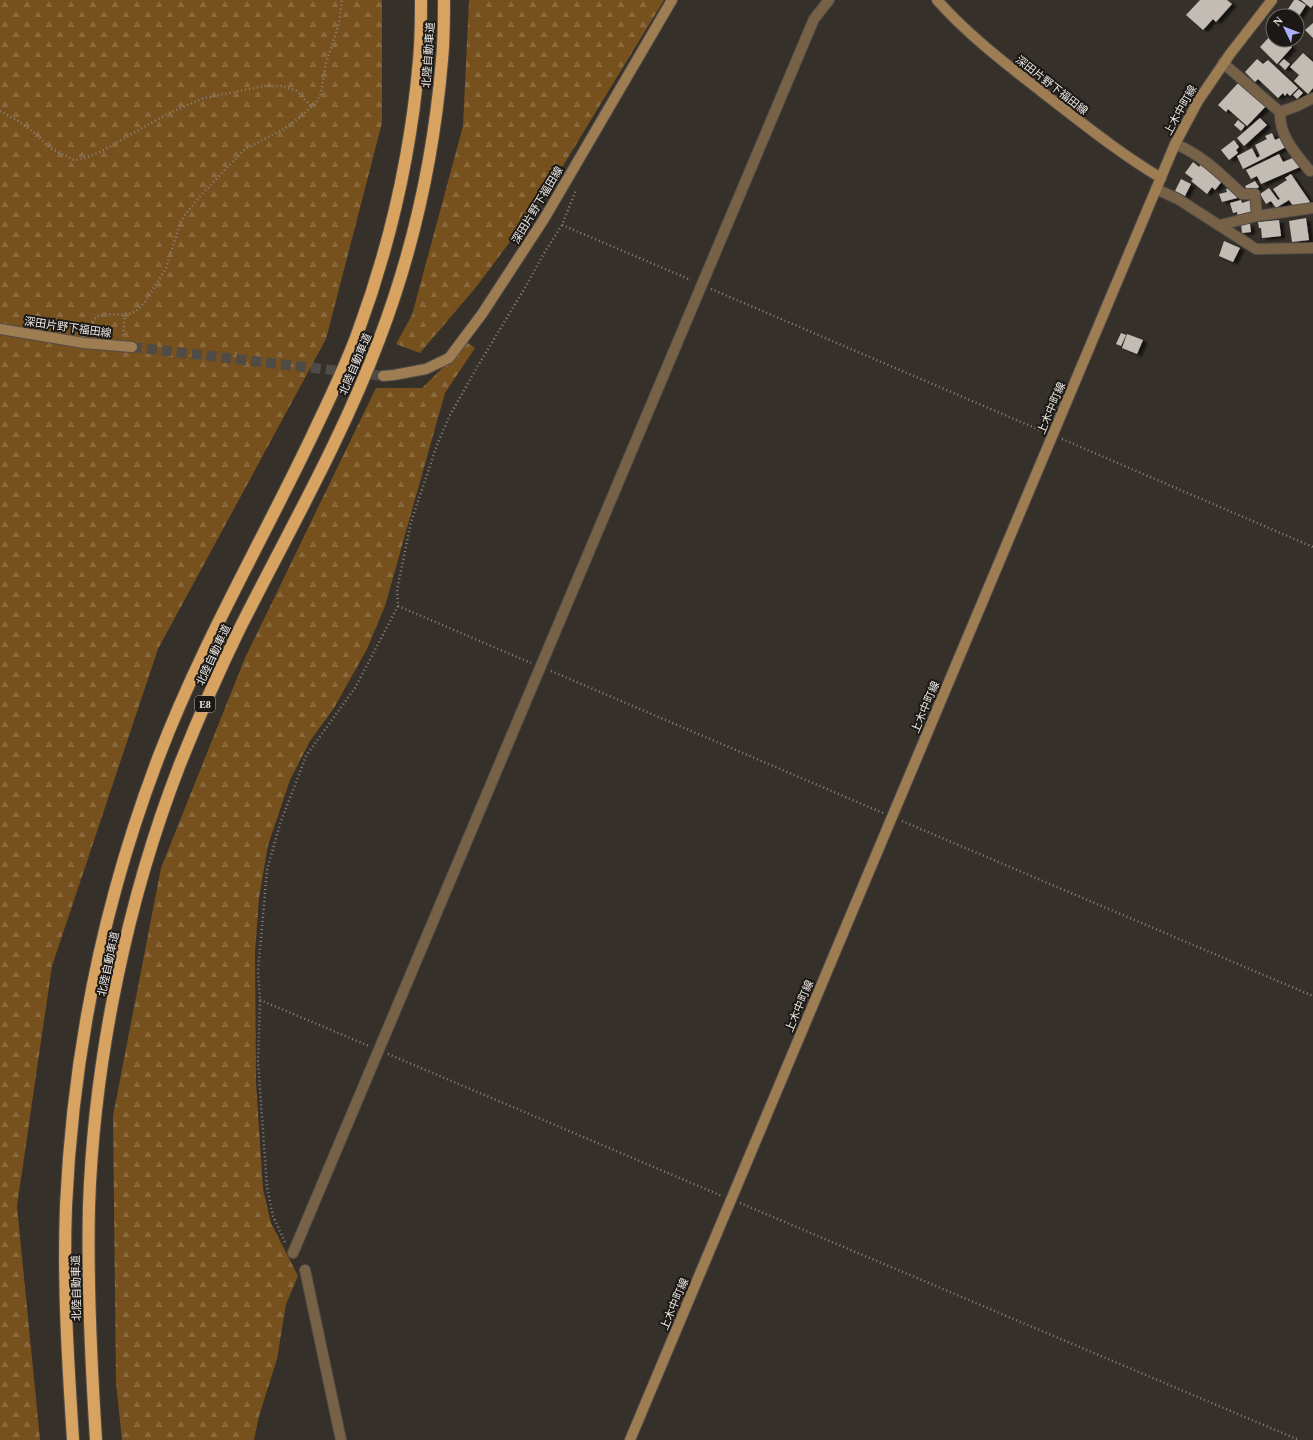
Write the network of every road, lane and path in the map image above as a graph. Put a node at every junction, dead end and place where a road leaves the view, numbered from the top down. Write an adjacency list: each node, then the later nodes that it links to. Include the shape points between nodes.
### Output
1 (342, 0): 10 (path, via 339,24 326,62 321,93)
2 (421, 0): 40 (highway, 北陸自動車道 / E8, via 420,58 411,130 398,198 358,333 331,398 188,686 135,823 113,897 93,982 81,1052 66,1207 67,1356)
3 (444, 0): 41 (highway, 北陸自動車道 / E8, via 442,60 422,197 404,268 382,334 319,474 206,700 179,766 134,906 103,1053 94,1143 88,1281)
4 (672, 0): 28 (main road, 深田片野下福田線, via 544,219 482,314 449,358 426,369)
5 (829, 0): 23 (street, via 814,19)
6 (937, 0): 15 (main road, 深田片野下福田線, via 998,57 1082,124)
7 (1272, 0): 8 (main road, 上木中町線)
8 (1224, 63): 12 (street); 13 (main road, 上木中町線, via 1198,101)
9 (1313, 98): 12 (street)
10 (311, 106): 11 (path, via 297,91 283,86 264,86 204,98 167,114 100,152 74,160 50,148 18,120); 24 (path, via 284,129 245,149 215,179 181,221 166,268 145,302 135,312)
11 (0, 111)
12 (1280, 112): 14 (street, via 1283,134)
13 (1175, 144): 15 (main road, 上木中町線); 19 (street, via 1188,149 1214,168 1242,194 1255,194)
14 (1312, 173)
15 (1161, 178): 17 (main road, 上木中町線)
16 (577, 186): 20 (path)
17 (1156, 189): 21 (street, via 1178,199); 29 (main road, 上木中町線)
18 (1313, 208): 19 (street)
19 (1257, 216): 21 (street)
20 (562, 225): 23 (path); 31 (path, via 476,369 437,445 411,522 396,590)
21 (1220, 225): 22 (street, via 1256,249)
22 (1313, 248)
23 (702, 285): 29 (path); 32 (street)
24 (124, 315): 26 (path, via 105,314 96,317); 27 (path)
25 (0, 330): 26 (main road, 深田片野下福田線)
26 (80, 343): 27 (main road, 深田片野下福田線)
27 (127, 347)
28 (383, 376)
29 (1052, 435): 30 (path); 33 (main road, 上木中町線)
30 (1313, 547)
31 (398, 606): 32 (path); 35 (path, via 355,688 306,756 280,824 267,870 258,971)
32 (541, 667): 33 (path); 36 (street)
33 (892, 817): 34 (path); 37 (main road, 上木中町線)
34 (1313, 996)
35 (260, 1000): 36 (path); 38 (path, via 258,1061 267,1187 273,1216)
36 (379, 1050): 37 (path); 38 (street)
37 (731, 1199): 43 (main road, 上木中町線); 44 (path)
38 (293, 1254)
39 (306, 1270): 42 (street)
40 (73, 1440)
41 (96, 1440)
42 (341, 1440)
43 (630, 1440)
44 (1299, 1440)

